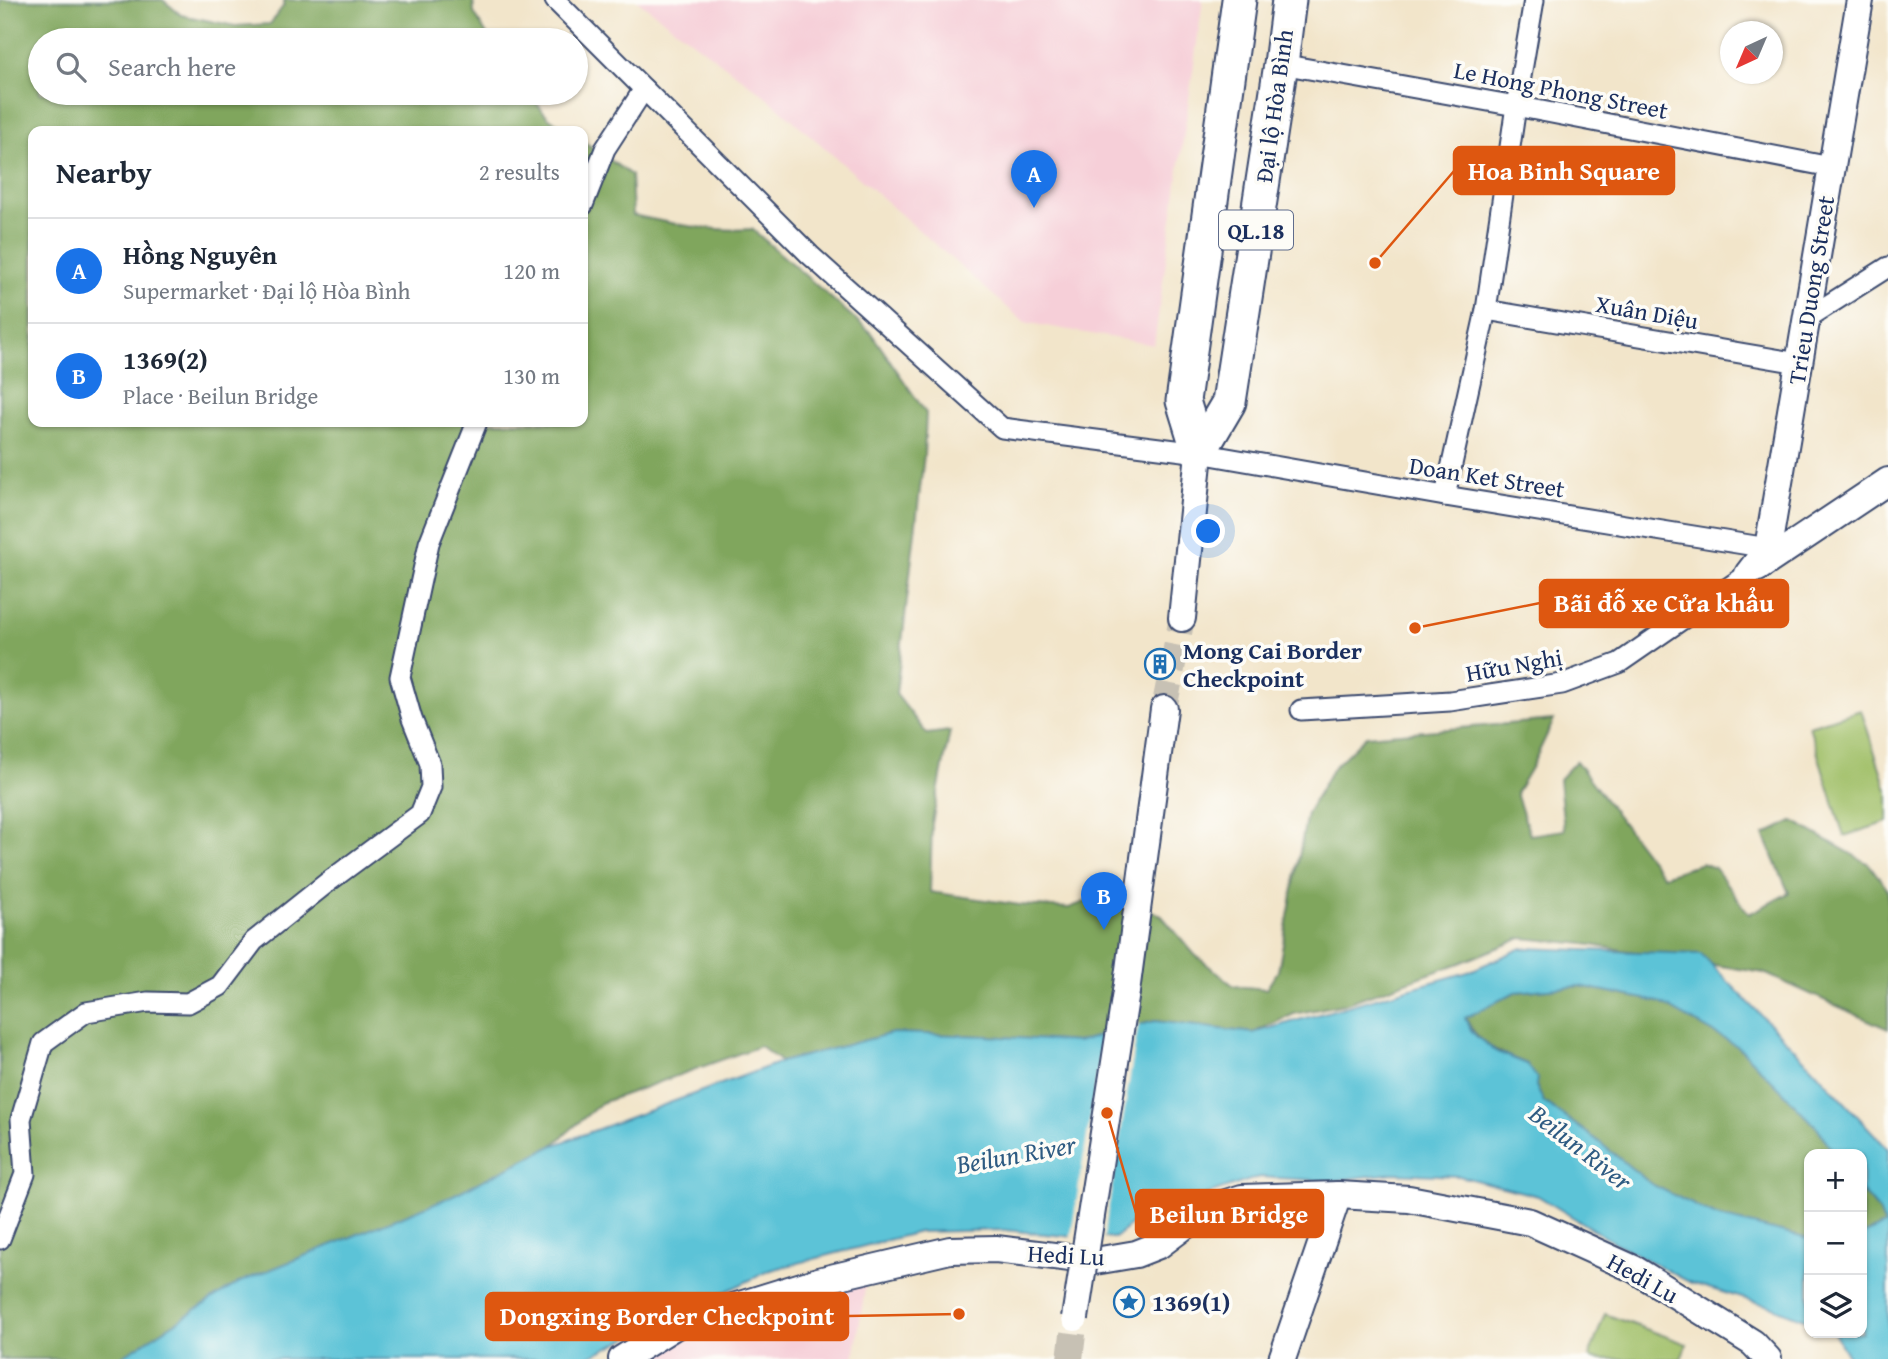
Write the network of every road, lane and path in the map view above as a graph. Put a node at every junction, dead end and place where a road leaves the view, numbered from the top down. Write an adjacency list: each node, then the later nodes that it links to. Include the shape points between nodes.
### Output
1 (555, 0): 6 (street, Doan Ket Street)
2 (1239, 0): 11 (highway, Đại lộ Hòa Bình / QL.18)
3 (1289, 0): 8 (highway, Đại lộ Hòa Bình / QL.18)
4 (1534, 0): 10 (street)
5 (1860, 0): 13 (street, Trieu Duong Street)
6 (583, 28)
7 (588, 33): 9 (street, Doan Ket Street)
8 (1282, 64): 10 (street, Le Hong Phong Street); 12 (highway, Đại lộ Hòa Bình / QL.18)
9 (644, 89): 14 (street, via 605,149); 20 (street, Doan Ket Street, via 810,255 1002,428)
10 (1516, 106): 13 (street, Le Hong Phong Street); 16 (street)
11 (1221, 130): 12 (highway); 20 (highway, Đại lộ Hòa Bình / QL.18, via 1183,401)
12 (1270, 137): 20 (highway, Đại lộ Hòa Bình / QL.18, via 1229,402)
13 (1831, 167): 17 (street, Trieu Duong Street)
14 (588, 192)
15 (1888, 267): 17 (street)
16 (1486, 310): 18 (street, Xuân Diệu); 22 (street)
17 (1806, 320): 18 (street, Trieu Duong Street)
18 (1799, 363): 23 (street, Trieu Duong Street)
19 (475, 427): 29 (street, via 429,543 400,677 429,764 431,787 420,814 254,941 220,986 188,1003 148,1002 86,1012 43,1043 20,1119 25,1174)
20 (1199, 453): 22 (street, Doan Ket Street); 25 (street, Đại lộ Hòa Bình / QL.18)
21 (1888, 481): 24 (street)
22 (1445, 496): 23 (street, Doan Ket Street)
23 (1768, 548): 24 (street, Trieu Duong Street)
24 (1748, 574): 27 (street, Hữu Nghị, via 1619,663 1562,684 1450,701)
25 (1182, 618)
26 (1164, 709): 30 (street, bridge)
27 (1301, 710)
28 (1338, 1195): 31 (street, Hedi Lu, via 1242,1198 1207,1209 1159,1245 1095,1261 996,1249 950,1250 818,1281 677,1324); 32 (street); 33 (street, Hedi Lu, via 1409,1199 1530,1222 1634,1269 1753,1343)
29 (0, 1239)
30 (1075, 1318)
31 (622, 1359)
32 (1282, 1359)
33 (1768, 1359)

